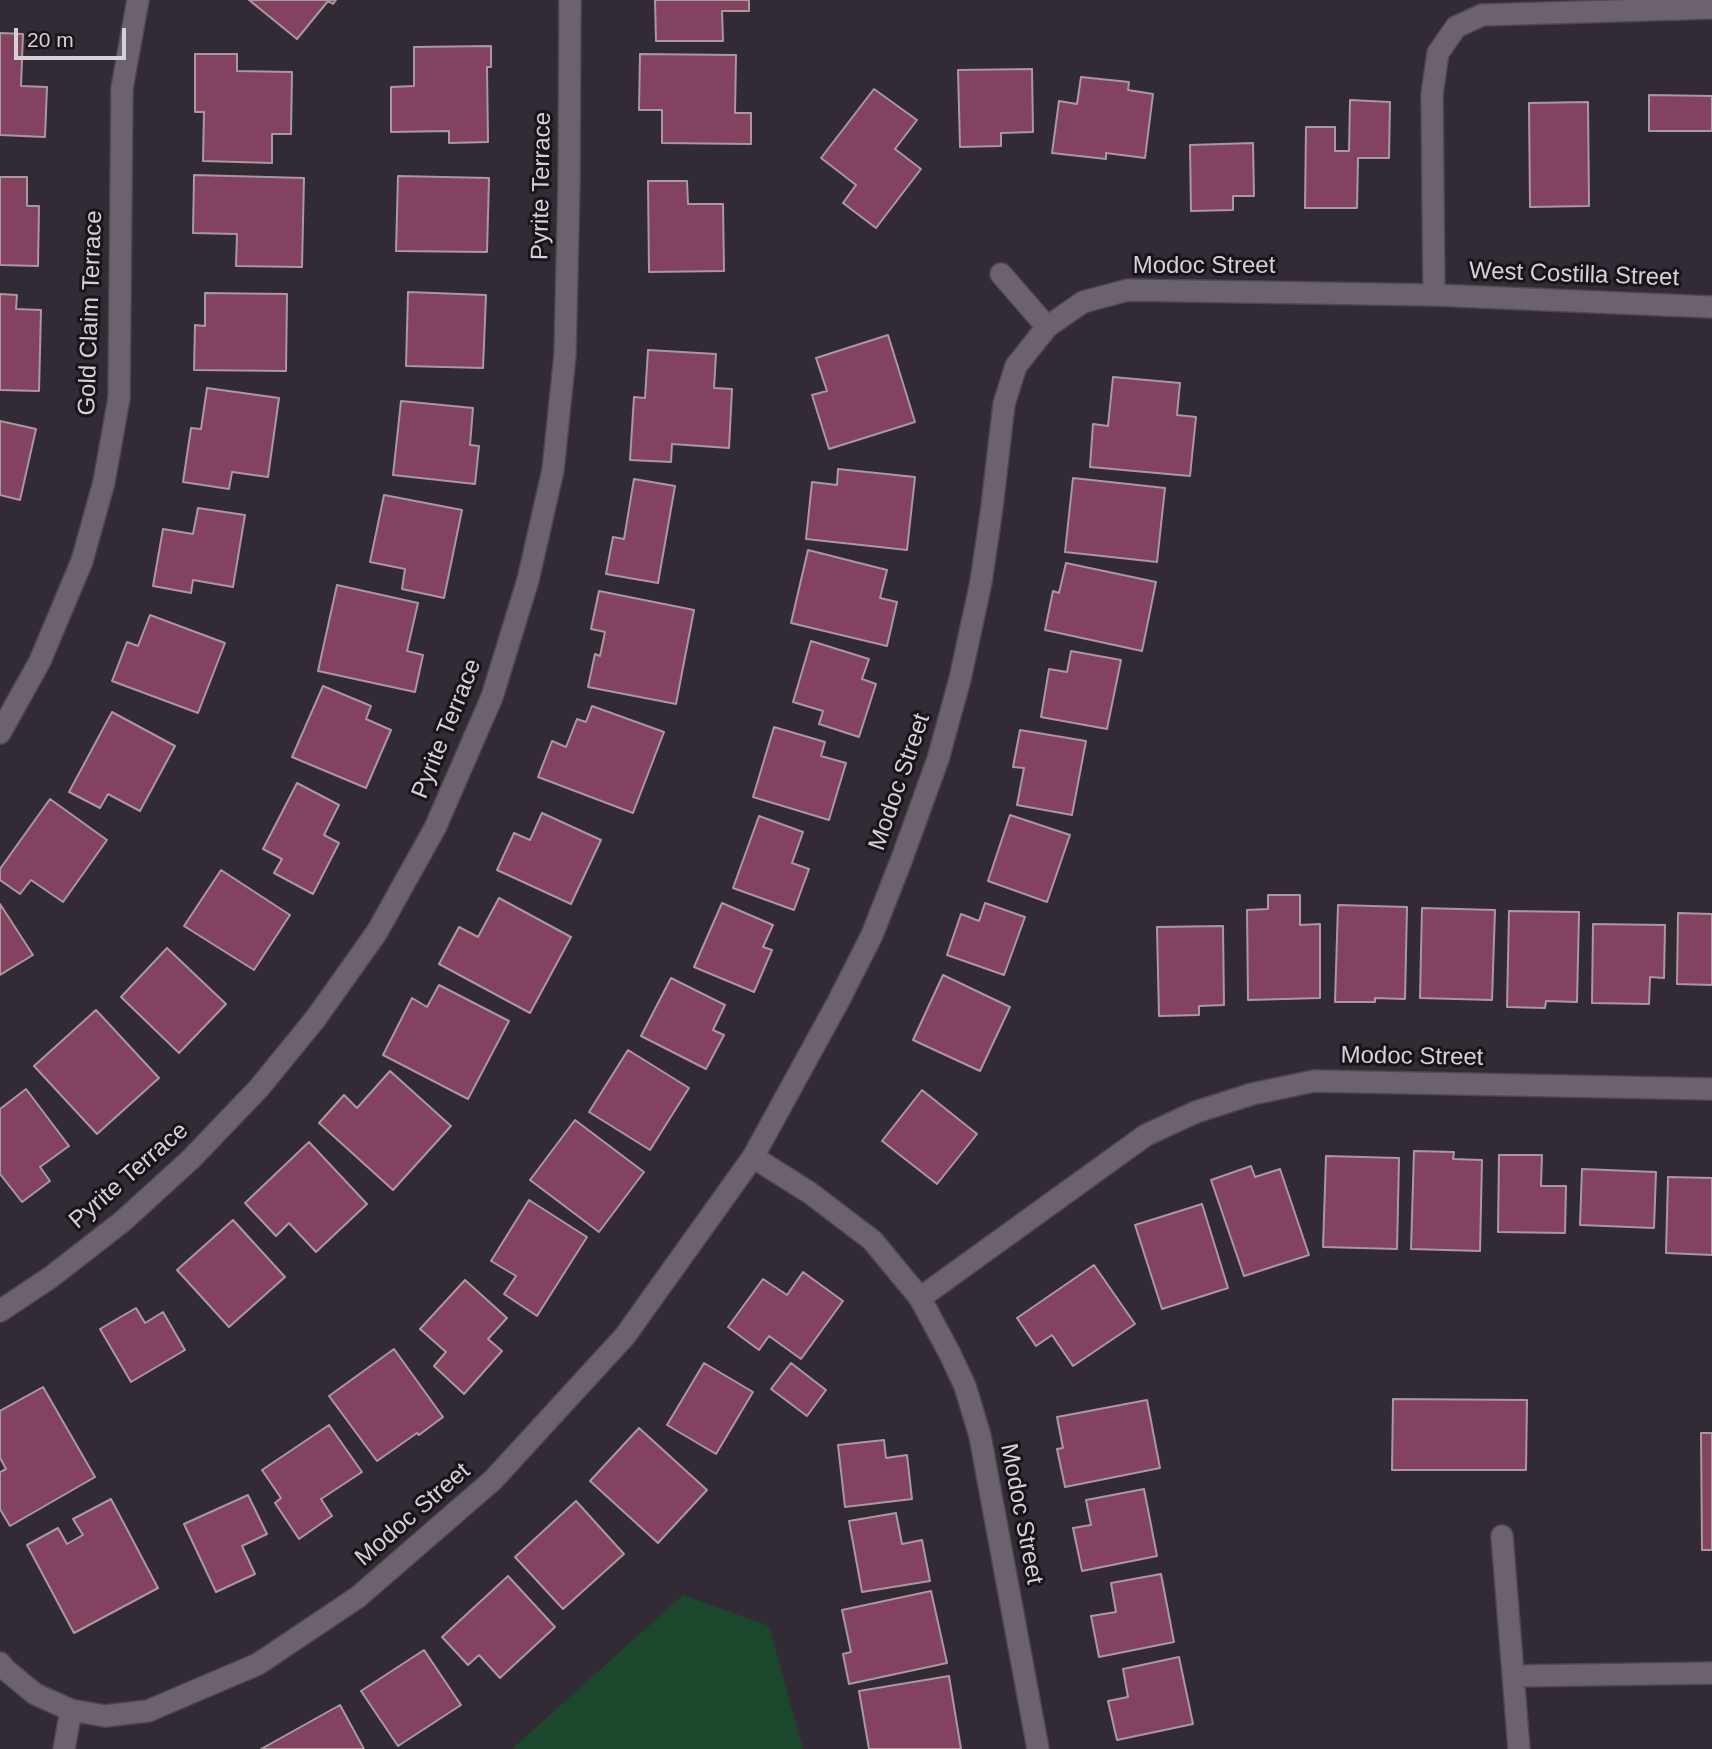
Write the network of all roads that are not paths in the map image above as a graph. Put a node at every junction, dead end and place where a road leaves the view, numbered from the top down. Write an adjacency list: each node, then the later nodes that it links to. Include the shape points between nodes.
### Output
1 (138, 0): 8 (street, Gold Claim Terrace, via 122,88 119,398 104,482 82,561 40,661)
2 (570, 0): 12 (street, Pyrite Terrace, via 565,355 555,457 528,580 492,697 435,828 377,932 316,1018 259,1088 191,1159 123,1221)
3 (1712, 8): 5 (street, via 1482,15 1455,27 1438,53 1432,93)
4 (1001, 274): 7 (street)
5 (1434, 295): 6 (street, West Costilla Street); 7 (street, Modoc Street, via 1128,290 1083,302)
6 (1712, 307)
7 (1046, 327): 10 (street, Modoc Street, via 1016,366 1004,404 981,582 938,759 872,936)
8 (0, 733)
9 (1712, 1089): 11 (street, Modoc Street, via 1314,1081 1252,1094 1146,1135)
10 (752, 1157): 11 (street, Modoc Street, via 873,1240); 17 (street, Modoc Street, via 625,1336 493,1480 358,1597 258,1664 148,1711 105,1716)
11 (920, 1298): 19 (street, Modoc Street, via 965,1386 980,1436)
12 (0, 1311)
13 (1502, 1536): 16 (street)
14 (0, 1663): 17 (street, Modoc Street, via 36,1694)
15 (1712, 1673): 16 (street)
16 (1514, 1676): 20 (street)
17 (71, 1710): 18 (street)
18 (64, 1749)
19 (1038, 1749)
20 (1519, 1749)

